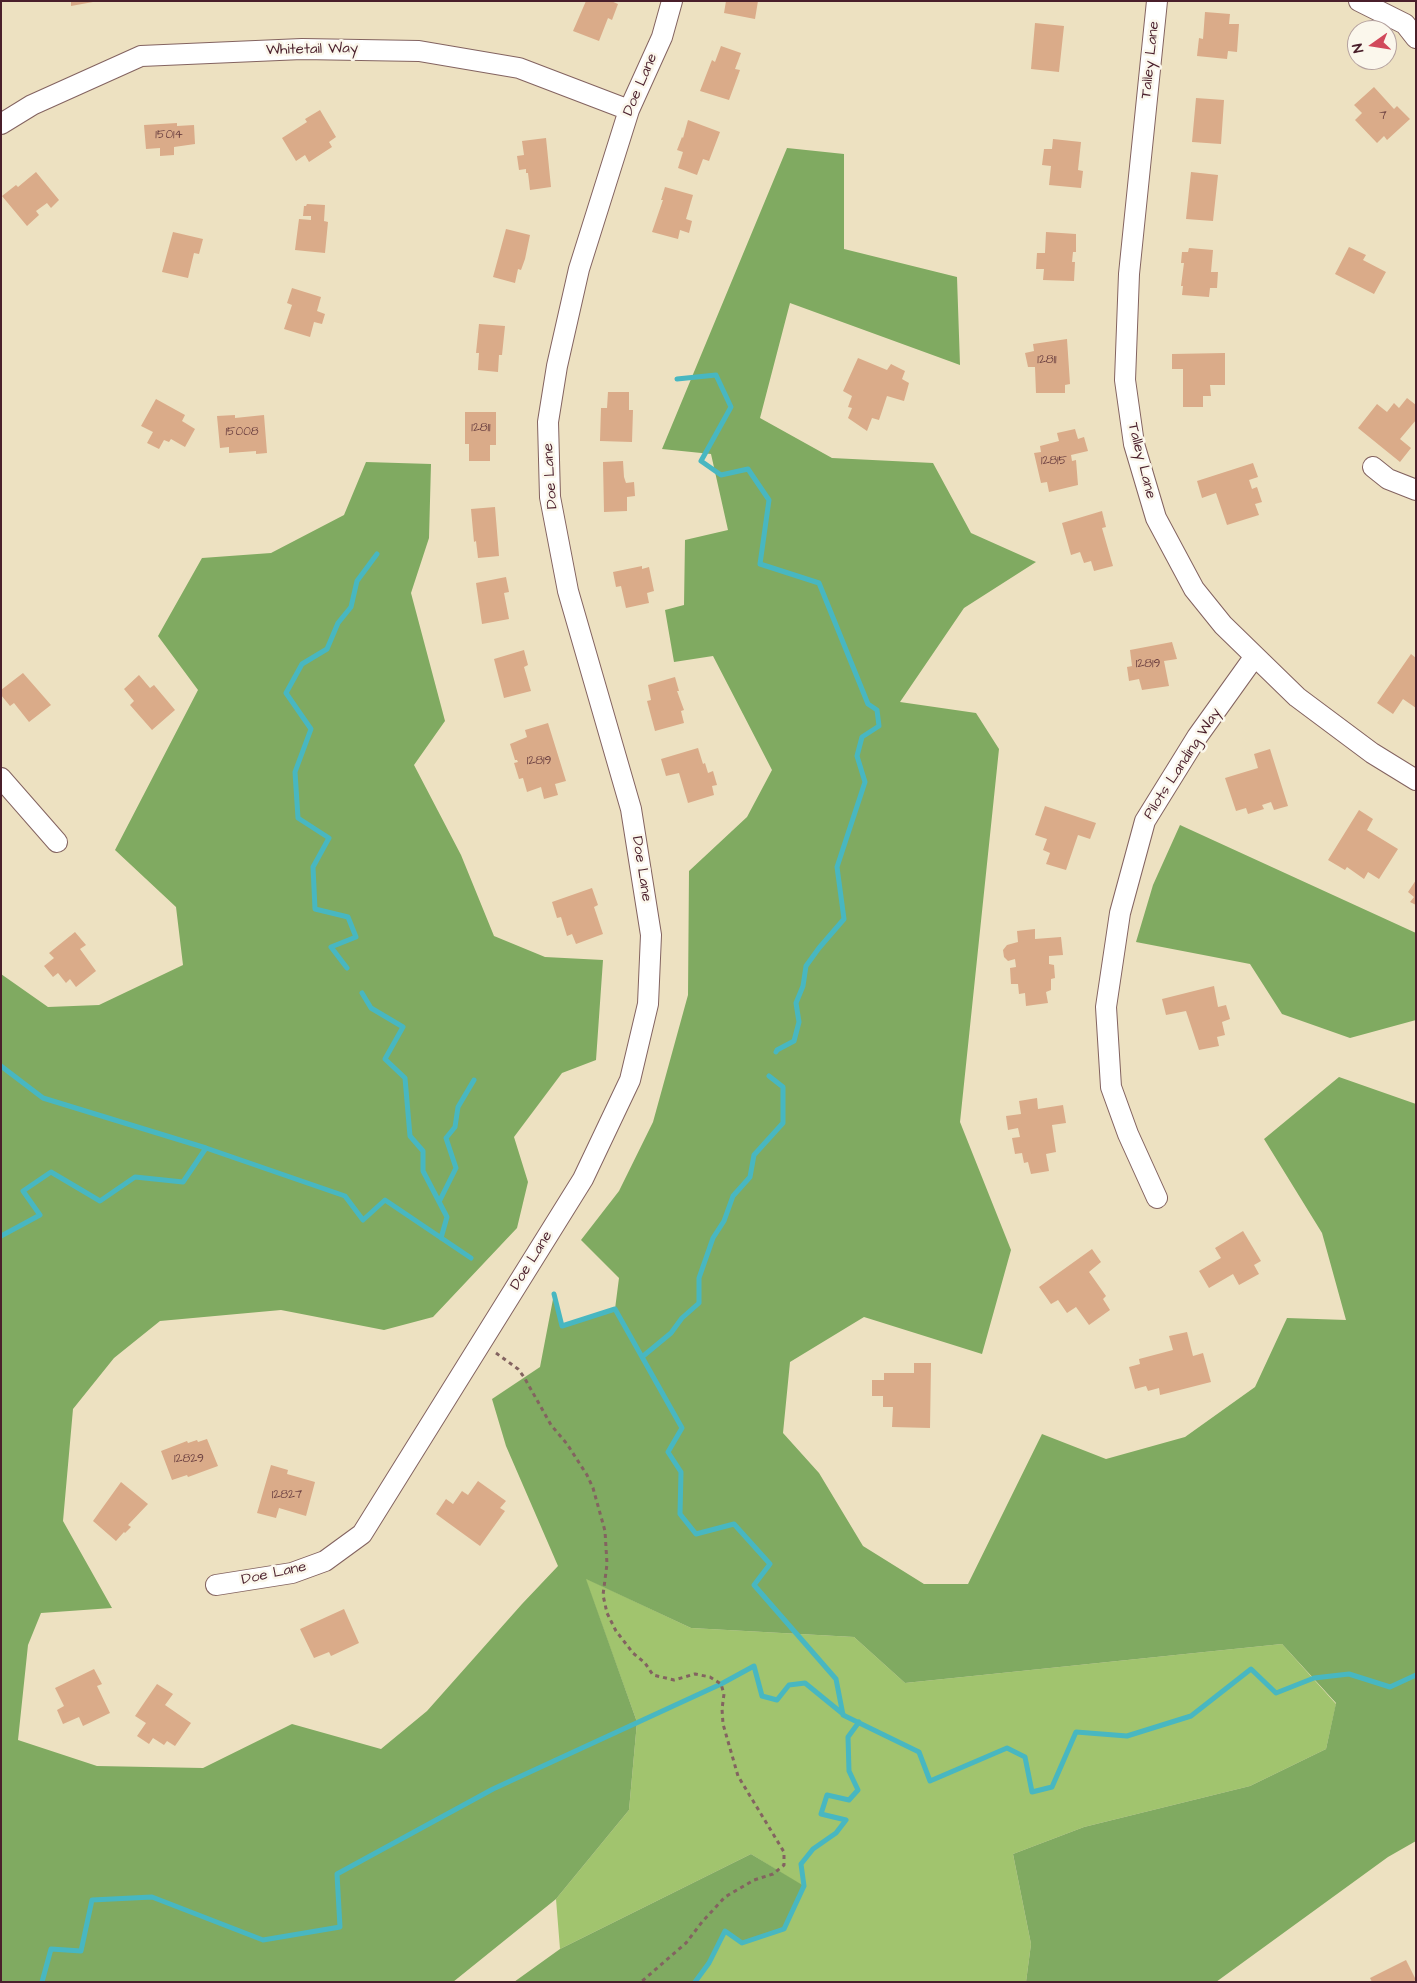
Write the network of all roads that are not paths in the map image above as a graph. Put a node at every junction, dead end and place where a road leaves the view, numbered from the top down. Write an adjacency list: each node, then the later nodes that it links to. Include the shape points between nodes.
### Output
1 (672, 1): 5 (street, Doe Lane, via 662,37)
2 (1157, 1): 9 (street, Talley Lane, via 1129,274 1125,380 1134,444 1156,518 1194,589 1223,625)
3 (1359, 1): 4 (street, via 1405,24)
4 (1416, 38)
5 (629, 110): 6 (street, Whitetail Way, via 519,68 419,51 302,49 141,56 32,105); 14 (street, Doe Lane, via 579,269 556,366 548,422 550,497 568,592 631,809 651,935 648,1004 630,1080 583,1179 362,1534 326,1561 292,1573)
6 (1, 124)
7 (1373, 467): 8 (street, via 1388,478)
8 (1416, 490)
9 (1255, 656): 11 (street, Talley Lane, via 1297,697 1372,753); 13 (street, Pilots Landing Way, via 1197,737 1145,821 1120,913 1106,1007 1111,1087)
10 (1, 778): 12 (street)
11 (1416, 780)
12 (58, 842)
13 (1157, 1198)
14 (216, 1585)

